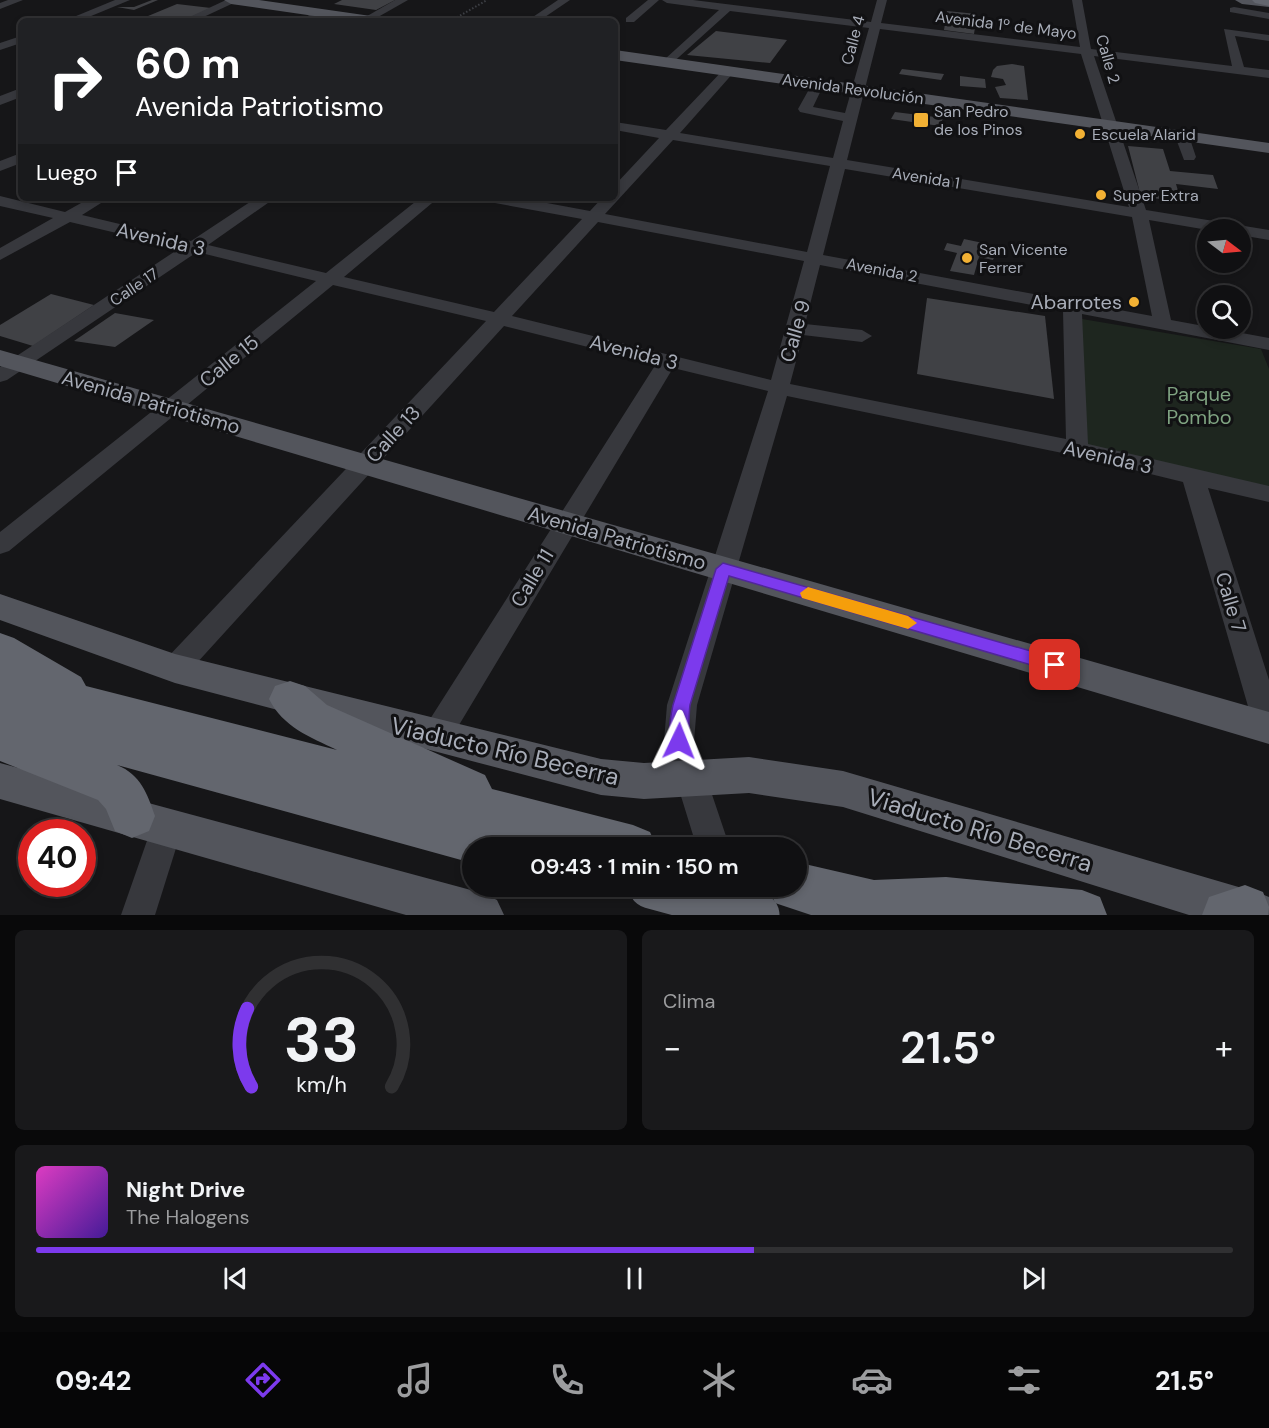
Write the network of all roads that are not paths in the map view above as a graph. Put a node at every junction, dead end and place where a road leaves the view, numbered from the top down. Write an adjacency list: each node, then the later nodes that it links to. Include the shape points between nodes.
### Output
1 (18, 0): 13 (street)
2 (125, 0): 17 (street)
3 (233, 0): 15 (main road); 18 (street)
4 (403, 0): 21 (street)
5 (565, 0): 22 (street)
6 (654, 0): 23 (street)
7 (674, 0): 14 (street, Avenida 1º de Mayo)
8 (882, 0): 24 (street, Calle 4)
9 (1077, 0): 28 (street, Calle 2)
10 (1260, 0): 11 (highway)
11 (1269, 2): 12 (main road)
12 (1238, 5): 16 (street)
13 (0, 6)
14 (728, 7): 24 (street, Avenida 1º de Mayo); 30 (street)
15 (320, 13): 19 (street); 20 (main road)
16 (1269, 16)
17 (77, 18)
18 (193, 18)
19 (309, 18)
20 (357, 18)
21 (375, 18)
22 (537, 18)
23 (630, 20)
24 (874, 25): 28 (street, Avenida 1º de Mayo); 35 (street, Calle 4)
25 (1269, 38): 31 (street, via 1228,31)
26 (18, 40): 27 (street)
27 (0, 47)
28 (1086, 51): 31 (street, Avenida 1º de Mayo); 41 (street, Calle 2)
29 (618, 55): 30 (main road, Avenida Revolución)
30 (669, 63): 32 (main road, Avenida Revolución)
31 (1239, 70): 33 (street, Avenida 1º de Mayo)
32 (729, 71): 34 (main road, Avenida Revolución); 42 (street)
33 (1269, 74)
34 (818, 84): 35 (main road, Avenida Revolución); 39 (street, via 805,109)
35 (857, 89): 39 (street, Calle 9); 41 (main road, Avenida Revolución)
36 (18, 93): 37 (street)
37 (0, 101): 38 (street)
38 (18, 104)
39 (850, 118): 47 (street, Calle 9)
40 (618, 126): 42 (street, Avenida 1)
41 (1112, 126): 43 (main road, Avenida Revolución); 56 (street)
42 (670, 135): 47 (street, Avenida 1); 49 (street)
43 (1182, 136): 44 (main road, Avenida Revolución); 45 (street)
44 (1269, 148)
45 (1189, 157)
46 (18, 158): 48 (street)
47 (840, 164): 56 (street, Avenida 1); 64 (street, Calle 9)
48 (0, 167)
49 (618, 191)
50 (0, 201): 58 (street, Avenida 3)
51 (96, 201): 58 (street)
52 (262, 201): 62 (street, Calle 17)
53 (426, 201): 65 (street, Calle 15)
54 (512, 201): 57 (street, Avenida 2)
55 (608, 201): 57 (street, Calle 13)
56 (1139, 213): 59 (street, Avenida 1); 68 (street)
57 (594, 216): 64 (street, Avenida 2); 67 (street, Calle 13)
58 (68, 217): 62 (street, Avenida 3); 63 (street)
59 (1197, 223)
60 (1251, 232): 61 (street, Avenida 1)
61 (1269, 235)
62 (195, 246): 65 (street, Avenida 3); 73 (street, Calle 17)
63 (0, 255)
64 (816, 257): 66 (street, Avenida 2, via 931,280 936,288 954,294); 69 (street, Calle 9)
65 (331, 279): 67 (street, Avenida 3); 75 (street, Calle 15)
66 (1072, 311): 68 (street); 76 (street)
67 (500, 318): 72 (street, Avenida 3); 77 (street, Calle 13)
68 (1163, 325): 71 (street)
69 (796, 329): 70 (street); 74 (street, Calle 9)
70 (861, 336)
71 (1267, 349)
72 (668, 360): 74 (street, Avenida 3); 80 (street, Calle 11)
73 (6, 366): 75 (main road, Avenida Patriotismo)
74 (779, 388): 76 (street, Avenida 3); 82 (street, Calle 9)
75 (171, 408): 77 (main road, Avenida Patriotismo); 81 (street, Calle 15)
76 (1077, 449): 78 (street, Avenida 3)
77 (365, 464): 80 (main road, Avenida Patriotismo); 85 (street, Calle 13)
78 (1193, 476): 79 (street, Avenida 3); 90 (street, Calle 7)
79 (1269, 494)
80 (566, 523): 82 (main road, Avenida Patriotismo); 91 (street, Calle 11)
81 (0, 545)
82 (723, 569): 90 (main road, Avenida Patriotismo); 93 (street, Calle 9, via 678,722 679,741)
83 (0, 607): 85 (main road, Viaducto Río Becerra)
84 (0, 649): 88 (highway)
85 (175, 668): 87 (main road, Viaducto Río Becerra)
86 (0, 682): 88 (highway)
87 (290, 699): 91 (main road, Viaducto Río Becerra); 96 (highway, via 312,718 486,797)
88 (101, 710): 96 (highway)
89 (0, 715): 96 (highway)
90 (1269, 728)
91 (436, 736): 93 (main road, Viaducto Río Becerra, via 622,781)
92 (0, 741): 95 (highway, via 114,785)
93 (692, 778): 98 (street, Calle 9); 103 (main road, Viaducto Río Becerra, via 748,775 843,789)
94 (0, 781): 95 (main road)
95 (149, 821): 104 (street); 105 (main road)
96 (502, 831): 97 (highway)
97 (548, 837)
98 (711, 837)
99 (807, 889): 102 (highway)
100 (691, 897): 107 (highway, bridge)
101 (729, 897): 106 (street)
102 (894, 910): 108 (highway, via 946,902)
103 (1244, 913)
104 (138, 915)
105 (482, 915)
106 (735, 915)
107 (757, 915)
108 (1082, 915)

